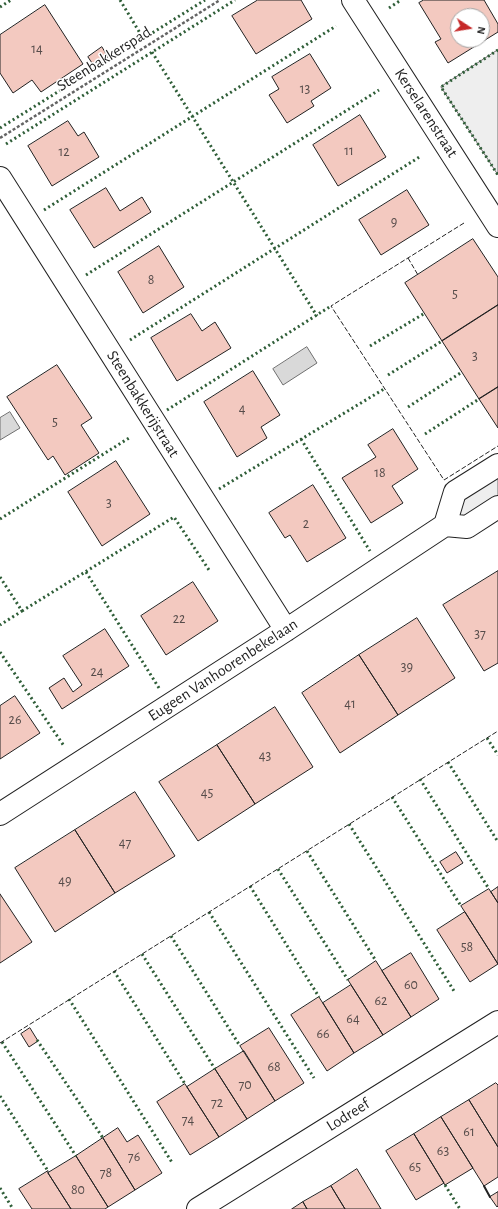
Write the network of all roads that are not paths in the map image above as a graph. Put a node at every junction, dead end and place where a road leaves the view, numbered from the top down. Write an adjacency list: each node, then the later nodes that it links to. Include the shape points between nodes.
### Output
1 (353, 0): 3 (street, Kerselarenstraat)
2 (0, 178): 7 (street, Steenbakkerijstraat)
3 (498, 226)
4 (498, 465): 6 (street, via 455,492)
5 (498, 507): 6 (street, via 467,527)
6 (445, 525): 7 (street, Eugeen Vanhoorenbekelaan)
7 (286, 630): 8 (street, Eugeen Vanhoorenbekelaan)
8 (0, 814)
9 (498, 1022): 10 (street, Lodreef)
10 (198, 1209)

